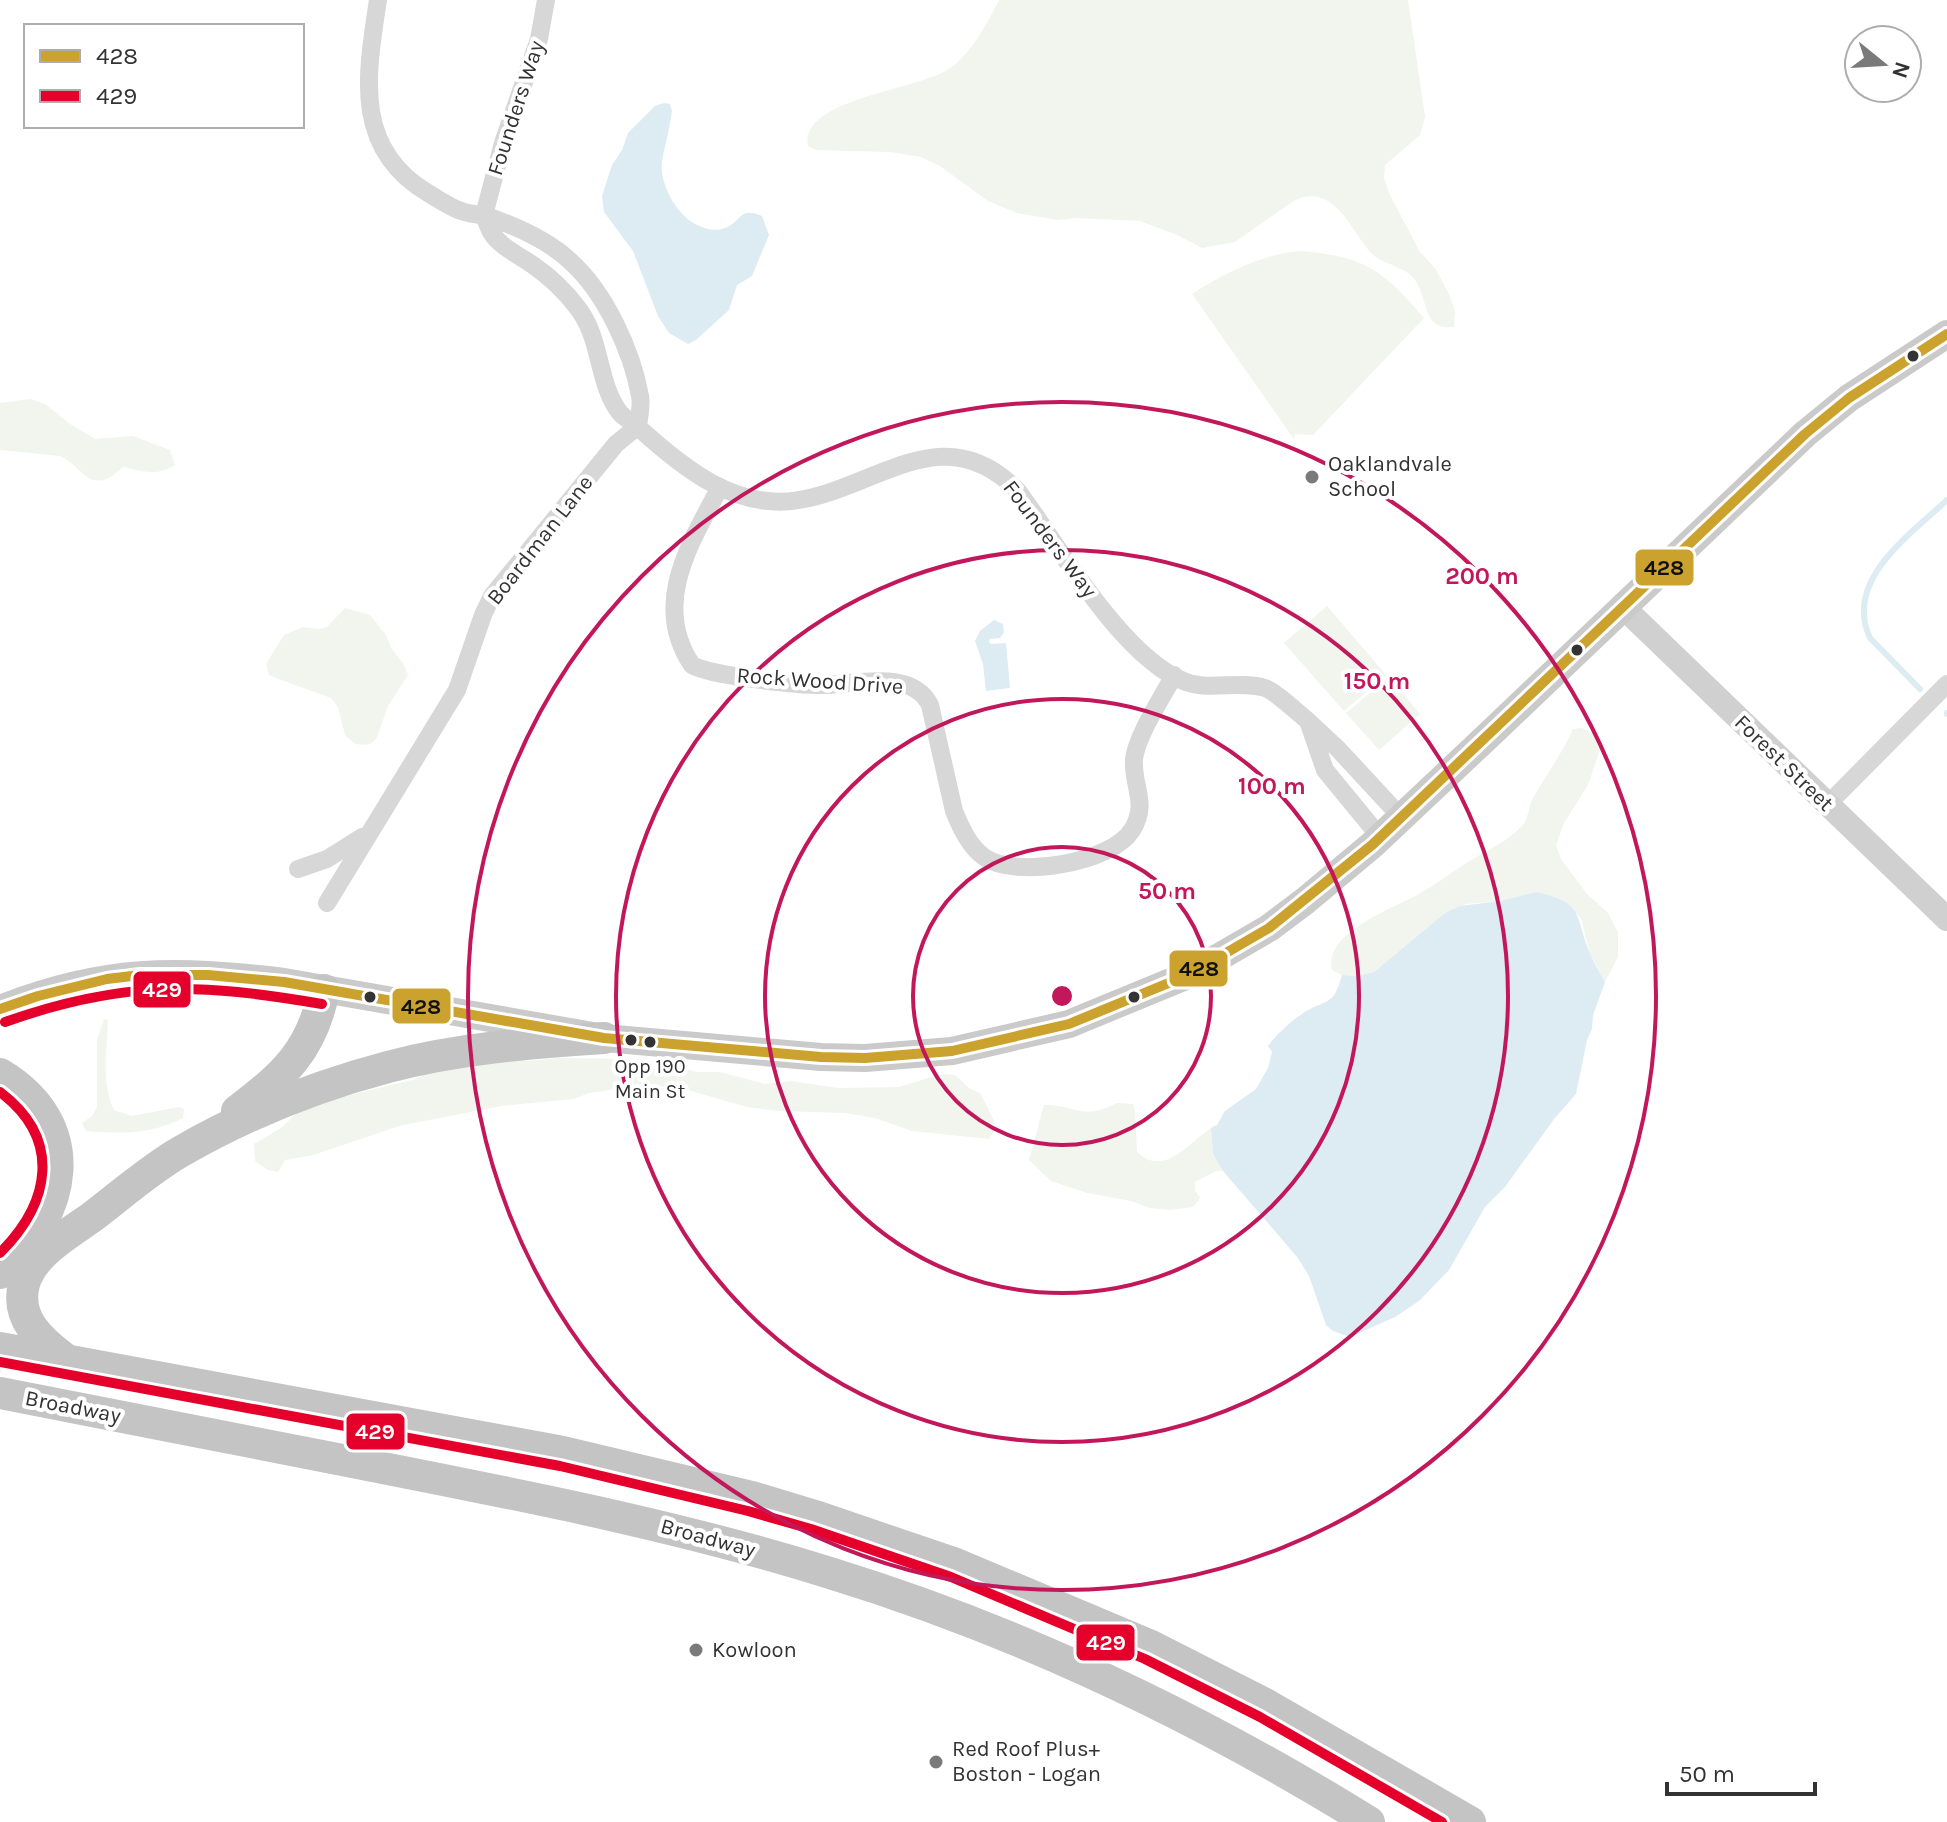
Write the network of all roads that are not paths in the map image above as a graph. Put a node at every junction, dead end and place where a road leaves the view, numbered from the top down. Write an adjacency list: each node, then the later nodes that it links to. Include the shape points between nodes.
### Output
1 (378, 0): 3 (street, via 367,87 386,153 422,189 466,214)
2 (546, 0): 3 (street, Founders Way)
3 (484, 215): 5 (street, Founders Way, via 492,234 579,308 596,342 613,400); 5 (street, via 559,251 601,299 633,369 641,399)
4 (1947, 334): 7 (main road, via 1827,415)
5 (638, 426): 6 (street, Founders Way, via 668,455); 13 (street, Boardman Lane, via 616,444 492,596 457,690)
6 (720, 487): 8 (street, Founders Way, via 741,496 785,502 916,460 946,456 978,462 1018,491 1113,624); 8 (street, Rock Wood Drive, via 693,540 675,593 677,637 692,665 714,673 815,685 880,682 917,688 930,705 959,824 973,847 997,864 1067,863 1101,854 1130,833 1140,800 1136,751)
7 (1622, 606): 11 (street, Forest Street); 12 (main road)
8 (1174, 675): 10 (street, Founders Way, via 1199,685 1267,688)
9 (1947, 684): 11 (street)
10 (1308, 721): 12 (street, Founders Way); 14 (street, via 1325,770)
11 (1827, 805): 17 (street, Forest Street)
12 (1401, 817): 14 (main road)
13 (367, 833): 15 (street, Boardman Lane, via 327,859); 16 (street, Boardman Lane)
14 (1380, 837): 20 (main road, via 1305,901 1229,952 1151,992 1037,1033 952,1051 865,1058)
15 (298, 869)
16 (327, 903)
17 (1947, 919)
18 (324, 990): 19 (main road, via 164,972 56,988); 20 (main road); 22 (highway, via 315,1026 295,1061)
19 (0, 1009)
20 (604, 1038): 22 (highway, via 490,1047 388,1067 310,1091)
21 (0, 1074): 23 (highway, via 44,1114 59,1165 43,1221)
22 (179, 1153): 25 (highway, via 73,1230 29,1273 22,1293 29,1324)
23 (0, 1273)
24 (0, 1348): 25 (highway, Broadway)
25 (67, 1360): 28 (highway, Broadway, via 634,1467 896,1542 1021,1589 1182,1660)
26 (0, 1393): 27 (highway, Broadway, via 551,1501 673,1528 834,1574 1112,1683 1256,1756)
27 (1369, 1822)
28 (1470, 1822)

